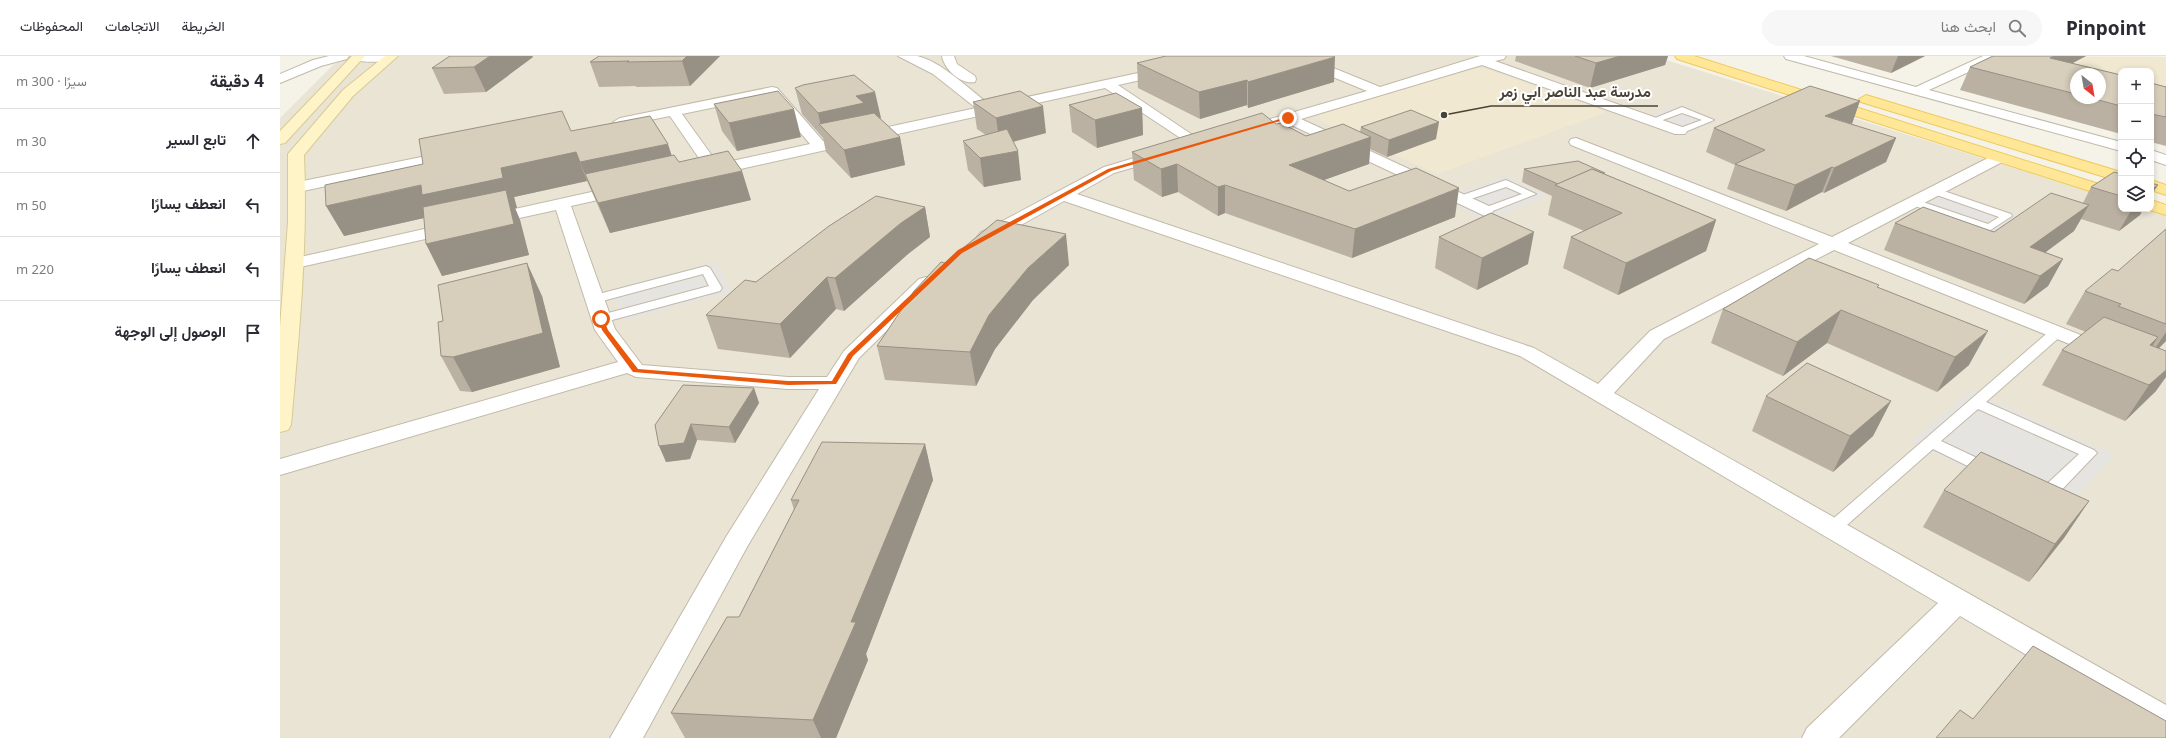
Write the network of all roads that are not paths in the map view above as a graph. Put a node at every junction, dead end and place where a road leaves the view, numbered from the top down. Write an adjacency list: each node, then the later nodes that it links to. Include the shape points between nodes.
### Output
1 (343, 56): 16 (street, via 317,63)
2 (358, 56): 3 (street); 28 (main road)
3 (389, 56)
4 (392, 56): 41 (main road, via 348,93 296,154)
5 (904, 56): 22 (street, via 926,64)
6 (948, 56): 7 (street); 18 (street, via 954,68)
7 (957, 56)
8 (1204, 56): 17 (street, via 1155,73)
9 (1293, 56): 19 (street)
10 (1681, 56): 35 (main road)
11 (1724, 56): 15 (main road)
12 (1790, 56): 20 (street)
13 (1993, 56): 20 (street)
14 (1484, 58): 19 (street); 25 (street)
15 (1784, 74)
16 (280, 79)
17 (1108, 84): 22 (street); 29 (street)
18 (977, 85)
19 (1379, 91): 24 (street)
20 (1917, 91): 31 (street)
21 (1853, 95): 39 (main road)
22 (996, 105): 32 (street)
23 (674, 111): 26 (street); 32 (street, via 772,91); 37 (street)
24 (1288, 118): 29 (street); 47 (street)
25 (1652, 121): 27 (street); 27 (lane, via 1682,110 1710,120)
26 (603, 126)
27 (1680, 131)
28 (280, 140)
29 (1214, 140): 45 (street, via 1109,170)
30 (1576, 142): 53 (street)
31 (2118, 146)
32 (820, 147): 37 (street)
33 (462, 154): 41 (street)
34 (2154, 157): 36 (street)
35 (1999, 158): 44 (street); 46 (main road)
36 (2166, 160)
37 (714, 170): 38 (street)
38 (692, 175)
39 (2118, 176)
40 (638, 186): 49 (street)
41 (298, 187): 55 (main road)
42 (2154, 187): 43 (main road)
43 (2166, 190)
44 (1935, 191): 48 (street); 48 (lane, via 2007,216 1989,228)
45 (1063, 195): 54 (street); 63 (street, via 1527,352)
46 (2118, 195)
47 (1461, 199): 52 (street); 52 (lane, via 1506,183 1531,194)
48 (1914, 202): 53 (street)
49 (562, 203): 55 (street); 57 (street)
50 (2154, 206): 51 (main road)
51 (2166, 210)
52 (1485, 211)
53 (1834, 243): 59 (street); 63 (street, via 1657,335)
54 (967, 248)
55 (296, 263): 65 (main road)
56 (937, 273): 62 (street, via 850,355)
57 (594, 299): 58 (street); 58 (lane, via 706,270 716,288)
58 (601, 319): 61 (street, via 605,330)
59 (2057, 332): 60 (street); 64 (lane)
60 (2122, 359)
61 (631, 365): 62 (street, via 636,371 788,383); 67 (street)
62 (834, 383): 73 (street, via 735,544)
63 (1601, 394): 70 (street)
64 (1977, 403): 66 (lane); 69 (lane, via 2089,453 2046,496)
65 (280, 425)
66 (1931, 442): 68 (lane); 70 (lane)
67 (280, 467)
68 (2003, 476)
69 (2031, 490)
70 (1833, 528): 71 (street)
71 (1959, 600): 72 (street); 74 (street)
72 (2166, 721)
73 (626, 738)
74 (1818, 738)

